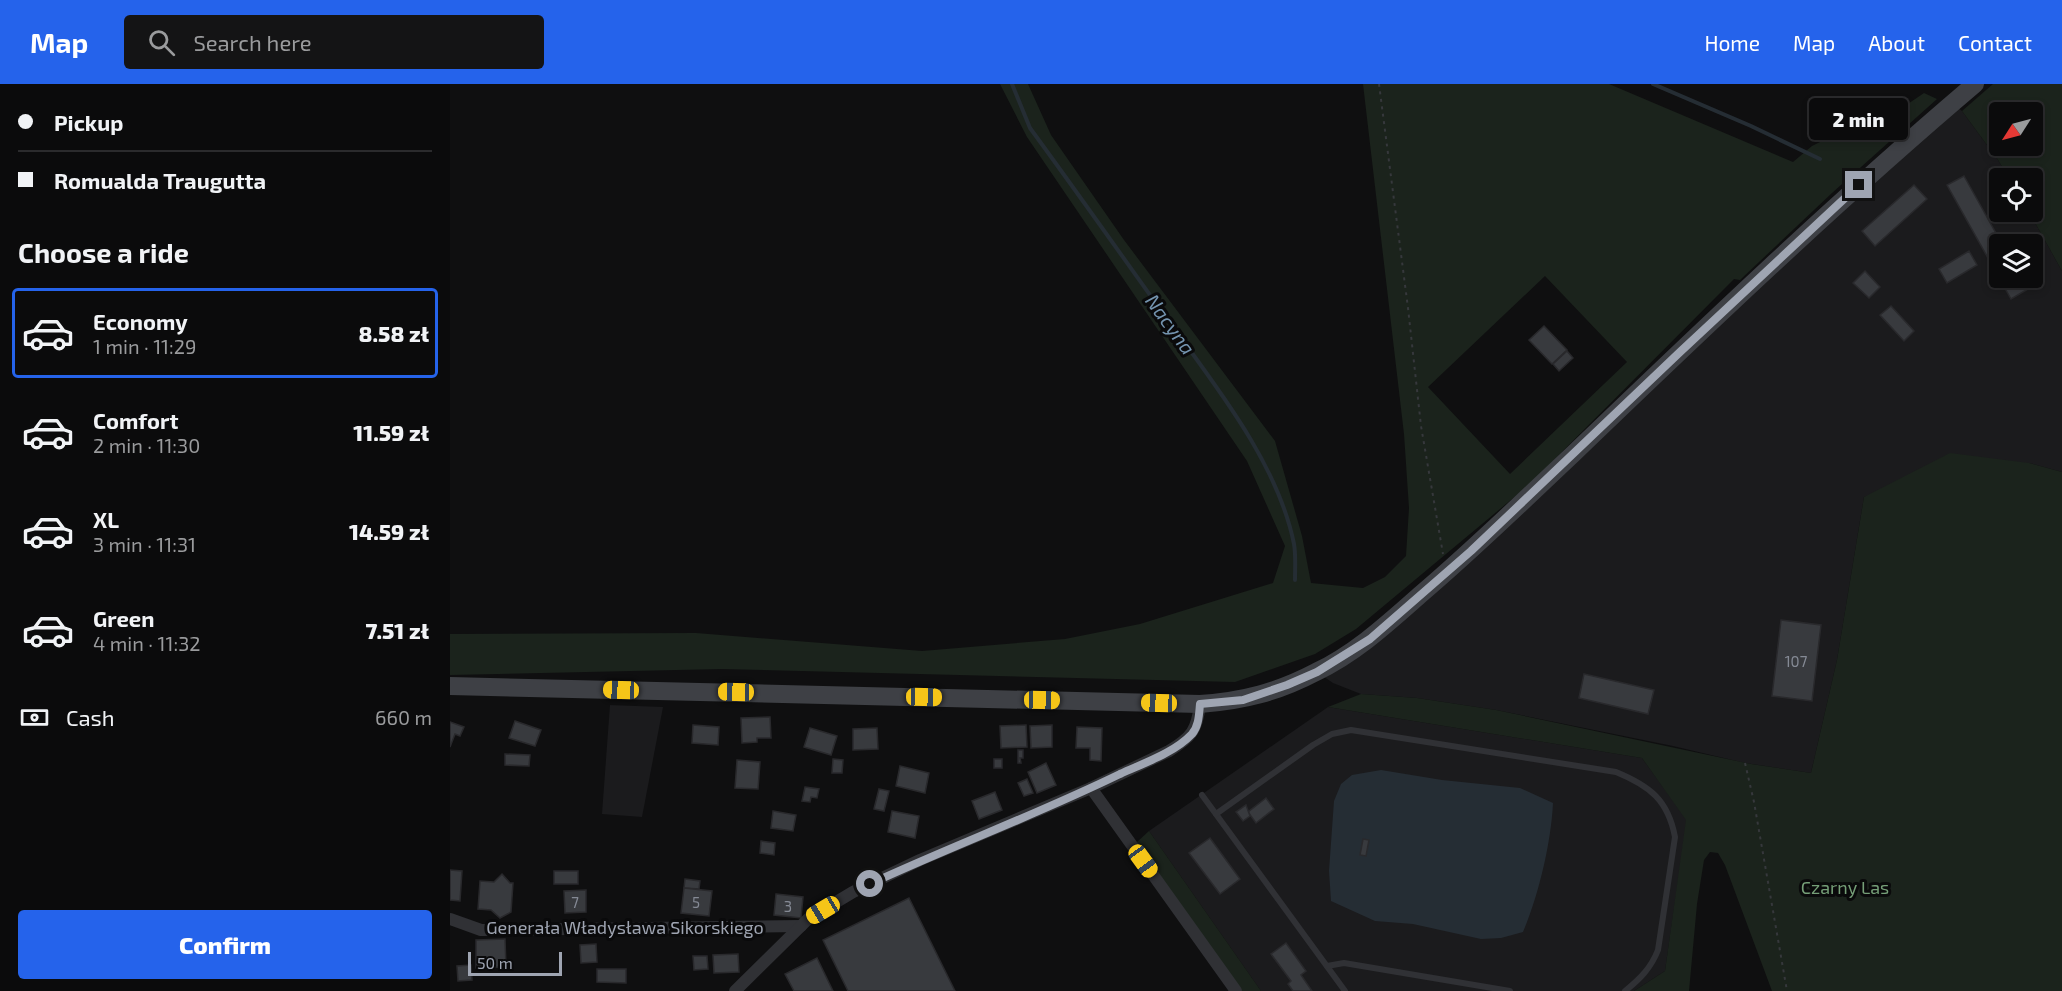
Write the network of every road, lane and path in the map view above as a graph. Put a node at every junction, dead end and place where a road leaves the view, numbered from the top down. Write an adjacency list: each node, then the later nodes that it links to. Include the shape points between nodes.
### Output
1 (1379, 84): 3 (path, via 1421,426)
2 (1974, 84): 3 (street, via 1883,163)
3 (1448, 572): 5 (street, via 1370,639 1317,672 1255,697)
4 (450, 686): 5 (street)
5 (1200, 704): 7 (street, Generała Władysława Sikorskiego, via 1194,730 1180,744)
6 (1744, 764): 18 (path)
7 (1091, 788): 11 (street, Generała Władysława Sikorskiego, via 862,888); 14 (street)
8 (1202, 795): 9 (lane)
9 (1216, 814): 12 (lane); 17 (lane, via 1313,745 1332,734 1351,730 1616,772 1630,778 1662,802 1672,820 1675,837 1658,950 1652,965)
10 (450, 920): 11 (street, Generała Władysława Sikorskiego, via 481,930)
11 (801, 926): 13 (street, Generała Władysława Sikorskiego)
12 (1327, 966): 15 (lane); 16 (lane, via 1344,963)
13 (735, 991)
14 (1236, 991)
15 (1345, 991)
16 (1510, 991)
17 (1625, 991)
18 (1787, 991)

